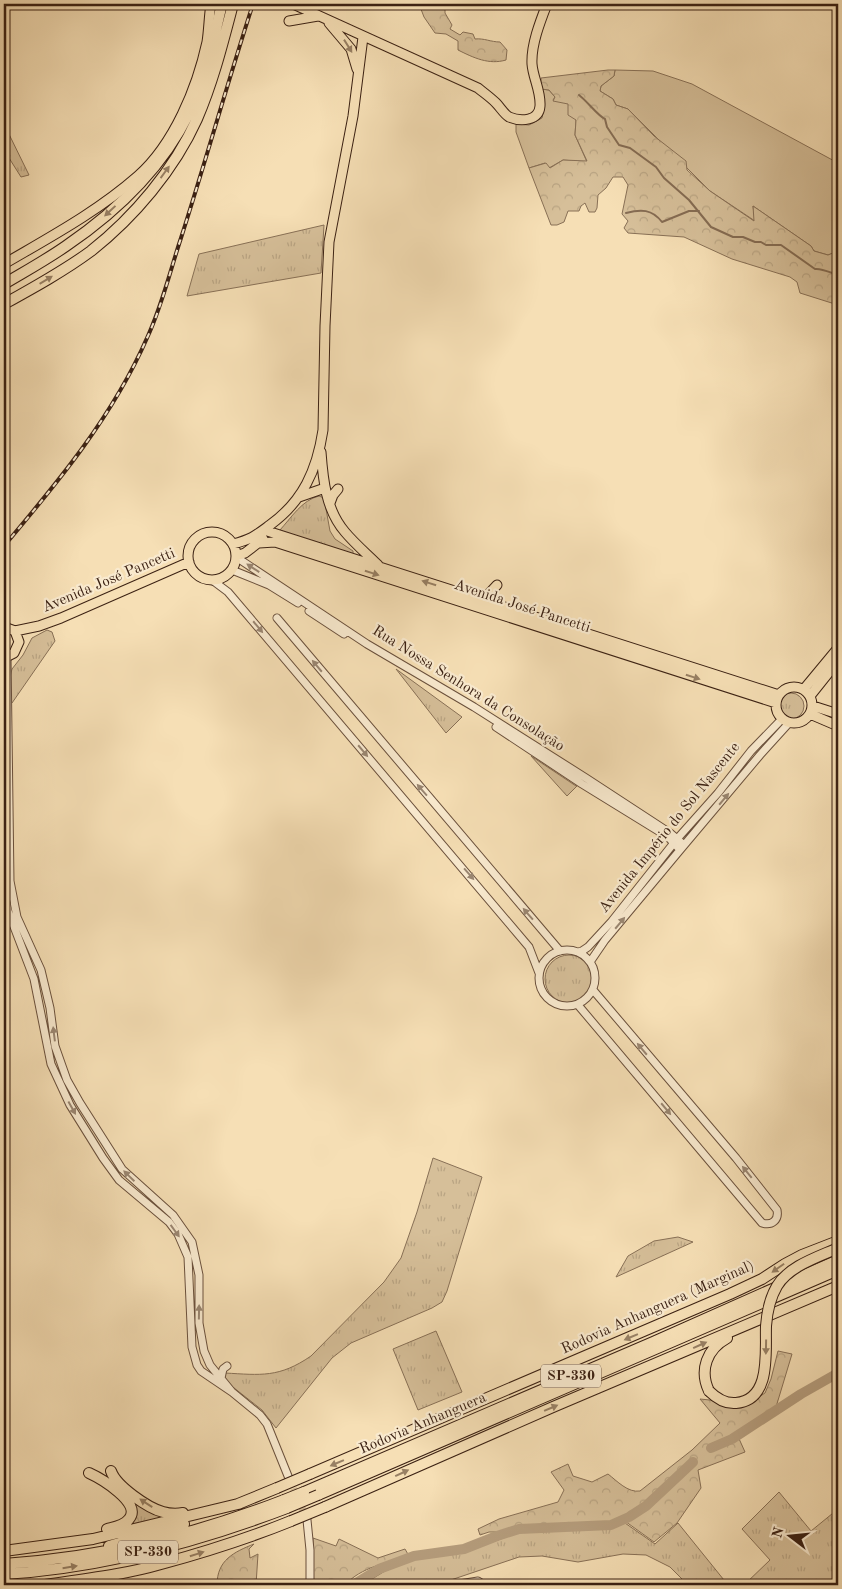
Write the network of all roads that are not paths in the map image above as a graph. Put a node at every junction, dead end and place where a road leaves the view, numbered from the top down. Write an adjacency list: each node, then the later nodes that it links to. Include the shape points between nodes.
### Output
1 (211, 4): 10 (main road)
2 (222, 4): 12 (highway)
3 (234, 4): 17 (highway, one-way to 3, via 90,251 126,219 156,185 198,117)
4 (293, 4): 6 (main road)
5 (547, 4): 9 (main road, via 532,64 539,112 530,119 508,116 478,88)
6 (322, 18): 7 (main road); 8 (main road); 11 (main road, one-way to 11, via 351,49)
7 (289, 21)
8 (363, 37): 9 (main road); 11 (main road)
9 (382, 45): 11 (main road, via 368,49)
10 (202, 64): 12 (highway); 14 (main road)
11 (358, 80): 18 (main road, via 329,242)
12 (199, 88): 13 (highway)
13 (195, 99): 14 (highway); 16 (highway, one-way to 16, via 171,145 134,190 70,243)
14 (165, 145): 15 (main road, via 139,175 105,203)
15 (4, 264)
16 (4, 284)
17 (4, 304)
18 (321, 446): 19 (main road); 21 (main road, via 311,477)
19 (326, 488): 21 (main road); 22 (main road)
20 (338, 489): 22 (main road, via 332,494)
21 (299, 497): 23 (main road)
22 (330, 503): 28 (main road, via 345,533)
23 (268, 531): 24 (main road); 25 (main road); 28 (main road, Avenida José Pancetti)
24 (259, 543): 26 (main road); 42 (main road, Avenida José Pancetti, one-way to 42, via 276,542)
25 (233, 544): 26 (main road); 27 (main road, via 215,532 200,535 190,547)
26 (236, 557): 29 (main road); 47 (street, Rua Nossa Senhora da Consolação, one-way to 26)
27 (189, 562): 30 (main road, via 198,575); 34 (main road, Avenida José Pancetti)
28 (380, 566): 32 (main road, Avenida José Pancetti, one-way to 28)
29 (232, 570): 30 (main road); 47 (street, Rua Nossa Senhora da Consolação, via 269,585 294,600)
30 (212, 580): 57 (street, one-way to 57, via 228,592 529,946)
31 (497, 585): 32 (main road)
32 (483, 600): 42 (main road, Avenida José Pancetti)
33 (277, 618): 53 (street, one-way to 33)
34 (39, 626): 36 (main road, Avenida José Pancetti); 37 (main road, Avenida José Pancetti)
35 (4, 627): 36 (main road)
36 (14, 631): 37 (main road)
37 (19, 642): 39 (main road, Avenida José Pancetti, via 14,654)
38 (838, 648): 41 (main road)
39 (6, 658): 50 (street, via 10,881 18,917)
40 (838, 661): 41 (main road)
41 (807, 692): 42 (main road, via 791,687 782,691); 43 (main road)
42 (777, 699): 45 (main road, via 777,711)
43 (811, 710): 44 (main road); 45 (main road, via 801,722); 46 (main road)
44 (838, 714)
45 (786, 721): 47 (street, Avenida Império do Sol Nascente, via 751,751); 48 (street, Avenida Império do Sol Nascente, one-way to 45)
46 (838, 726)
47 (676, 841): 48 (street, Rua Nossa Senhora da Consolação); 54 (street, Avenida Império do Sol Nascente, via 612,921 588,947)
48 (682, 848): 56 (street, Avenida Império do Sol Nascente, one-way to 48)
49 (4, 890): 51 (street)
50 (28, 939): 51 (street); 52 (street)
51 (20, 944): 55 (street)
52 (32, 950): 55 (street); 66 (street, one-way to 52, via 201,1339 199,1274 192,1242 173,1215 122,1169 72,1088 59,1060 41,970)
53 (560, 951): 54 (street); 57 (street, via 546,959)
54 (578, 952): 56 (street)
55 (25, 956): 67 (street, one-way to 67, via 34,979 51,1064 70,1105 119,1180 169,1222 183,1242 188,1257 192,1347)
56 (590, 962): 58 (street, via 596,976)
57 (539, 973): 59 (street, via 541,989 550,1000 562,1006)
58 (593, 990): 59 (street, via 586,1000); 59 (street, one-way to 58, via 762,1223 776,1221 778,1213 736,1158)
59 (578, 1004)
60 (838, 1241): 76 (highway, Rodovia Anhanguera (Marginal), one-way to 76, bridge, via 802,1255 730,1294)
61 (838, 1248): 65 (highway, one-way to 65, bridge, via 792,1270 777,1286 770,1299 766,1325 765,1373 756,1393 746,1400 725,1403 709,1391 705,1363 712,1350 725,1339)
62 (838, 1260): 77 (highway, Rodovia Anhanguera / SP-330, bridge, via 304,1492)
63 (838, 1270): 77 (highway, Rodovia Anhanguera / SP-330, bridge, via 318,1495)
64 (838, 1286): 65 (highway)
65 (764, 1319): 87 (highway, one-way to 65, bridge, via 160,1565 249,1538)
66 (207, 1359): 67 (street); 69 (street)
67 (197, 1363): 70 (street)
68 (227, 1366): 71 (street)
69 (213, 1369): 70 (street); 71 (street)
70 (204, 1373): 72 (street)
71 (220, 1378): 72 (street)
72 (232, 1392): 75 (street, via 249,1404 267,1424)
73 (111, 1471): 78 (highway, one-way to 73, via 176,1514 156,1509 116,1482)
74 (89, 1473): 80 (highway, via 102,1479 125,1499 132,1512 129,1519 120,1526)
75 (288, 1476)
76 (238, 1504): 78 (highway, Rodovia Anhanguera (Marginal)); 82 (highway, via 123,1542)
77 (285, 1504): 82 (highway, Rodovia Anhanguera / SP-330, via 166,1539 89,1556); 84 (highway, Rodovia Anhanguera / SP-330, one-way to 77, via 126,1558 243,1525)
78 (209, 1511): 80 (highway, Rodovia Anhanguera (Marginal), via 93,1539)
79 (307, 1520): 88 (street)
80 (40, 1547): 81 (highway, Rodovia Anhanguera (Marginal))
81 (4, 1551)
82 (38, 1562): 83 (highway, Rodovia Anhanguera / SP-330)
83 (4, 1564)
84 (4, 1574)
85 (481, 1583): 89 (street)
86 (30, 1585): 87 (highway)
87 (46, 1585)
88 (310, 1585)
89 (452, 1585)

